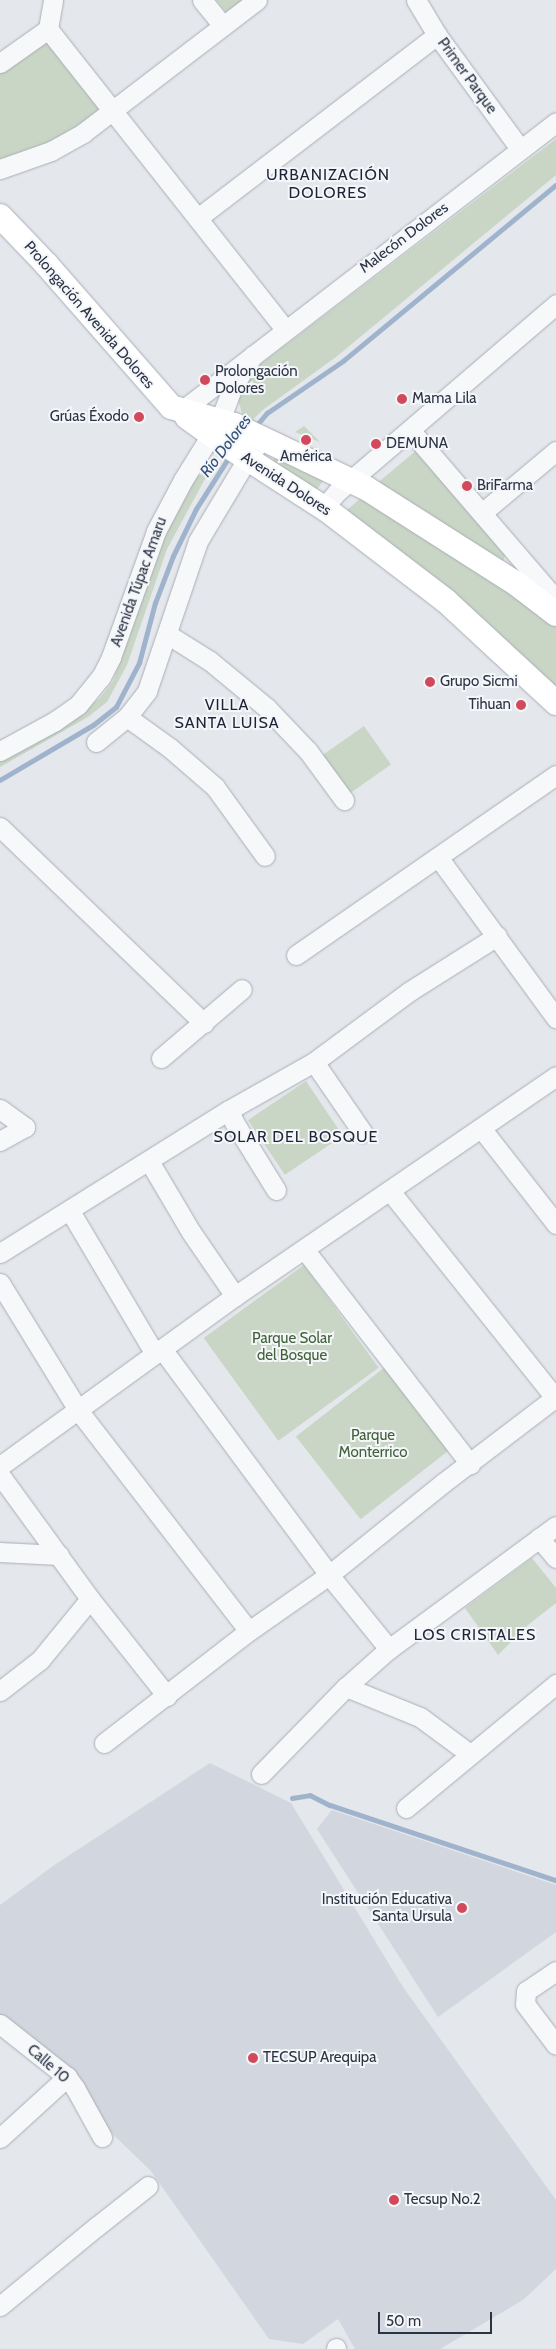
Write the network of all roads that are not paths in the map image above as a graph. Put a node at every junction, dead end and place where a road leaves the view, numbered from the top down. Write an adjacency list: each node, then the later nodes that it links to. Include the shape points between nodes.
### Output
1 (53, 0): 6 (street)
2 (202, 0): 5 (street)
3 (257, 0): 5 (street)
4 (416, 0): 7 (street, Primer Parque)
5 (223, 26): 9 (street)
6 (48, 29): 8 (street); 9 (street)
7 (437, 35): 11 (street, Primer Parque); 13 (street)
8 (0, 63)
9 (114, 111): 12 (street, via 51,151); 13 (street)
10 (556, 122): 11 (street, Malecón Dolores)
11 (520, 149): 16 (street, Malecón Dolores)
12 (0, 169)
13 (199, 217): 16 (street)
14 (3, 226): 18 (main road, Prolongación Avenida Dolores, via 170,407)
15 (556, 304): 20 (street)
16 (285, 329): 17 (street, Malecón Dolores)
17 (253, 355): 18 (street); 19 (street, Avenida Túpac Amaru, via 233,386)
18 (180, 412): 19 (main road, Avenida Dolores)
19 (221, 430): 21 (main road, Avenida Dolores); 23 (main road, Avenida Dolores); 33 (street, Avenida Túpac Amaru, via 183,480 156,531 101,677 78,705)
20 (410, 430): 24 (street); 26 (street)
21 (261, 437): 23 (street); 24 (main road, Avenida Dolores)
22 (556, 451): 26 (street)
23 (244, 457): 25 (main road, Avenida Dolores); 29 (street, via 198,541)
24 (352, 480): 25 (street, via 333,496); 28 (main road, Avenida Dolores, via 518,585)
25 (327, 510): 30 (main road, Avenida Dolores, via 446,601)
26 (483, 512): 27 (street)
27 (556, 600)
28 (556, 614)
29 (167, 634): 31 (street, via 146,691); 35 (street, via 210,661 267,708 308,751)
30 (556, 703)
31 (127, 717): 32 (street); 37 (street, via 170,748 215,787)
32 (96, 742)
33 (0, 751)
34 (556, 775): 38 (street)
35 (344, 800)
36 (0, 827): 43 (street)
37 (266, 856)
38 (438, 857): 39 (street); 40 (street)
39 (497, 936): 42 (street); 45 (street, via 410,991)
40 (296, 955)
41 (242, 989): 43 (street)
42 (556, 1018)
43 (204, 1023): 44 (street)
44 (161, 1058)
45 (314, 1062): 48 (street); 50 (street)
46 (556, 1076): 49 (street)
47 (0, 1109): 51 (street, via 25,1126)
48 (229, 1110): 52 (street); 53 (street)
49 (481, 1128): 54 (street); 56 (street)
50 (363, 1133)
51 (0, 1141)
52 (148, 1161): 55 (street); 60 (street)
53 (276, 1190)
54 (390, 1191): 57 (street); 62 (street)
55 (70, 1211): 58 (street); 61 (street)
56 (556, 1224)
57 (304, 1249): 60 (street); 64 (street)
58 (0, 1253)
59 (0, 1283): 63 (street)
60 (235, 1296): 61 (street)
61 (159, 1351): 63 (street); 72 (street)
62 (555, 1397): 64 (street)
63 (78, 1410): 65 (street); 74 (street)
64 (470, 1464): 72 (street)
65 (0, 1466)
66 (0, 1475): 70 (street)
67 (556, 1526): 68 (street)
68 (539, 1538): 71 (street); 75 (street)
69 (0, 1552): 70 (street)
70 (59, 1555): 73 (street)
71 (556, 1558)
72 (328, 1575): 74 (street); 75 (street)
73 (90, 1599): 78 (street, via 40,1660); 79 (street)
74 (249, 1631): 79 (street)
75 (389, 1649): 77 (street)
76 (556, 1684): 81 (street)
77 (346, 1687): 81 (street, via 420,1717); 82 (street)
78 (0, 1691)
79 (167, 1696): 80 (street)
80 (104, 1743)
81 (470, 1754): 83 (street)
82 (261, 1774)
83 (406, 1808)
84 (556, 1971): 86 (street, via 526,1991 525,2004)
85 (0, 2024): 87 (street, Calle 10)
86 (556, 2045)
87 (67, 2078): 88 (street); 89 (street, Calle 10)
88 (0, 2138)
89 (102, 2138)
90 (148, 2186): 91 (street)
91 (0, 2306)

